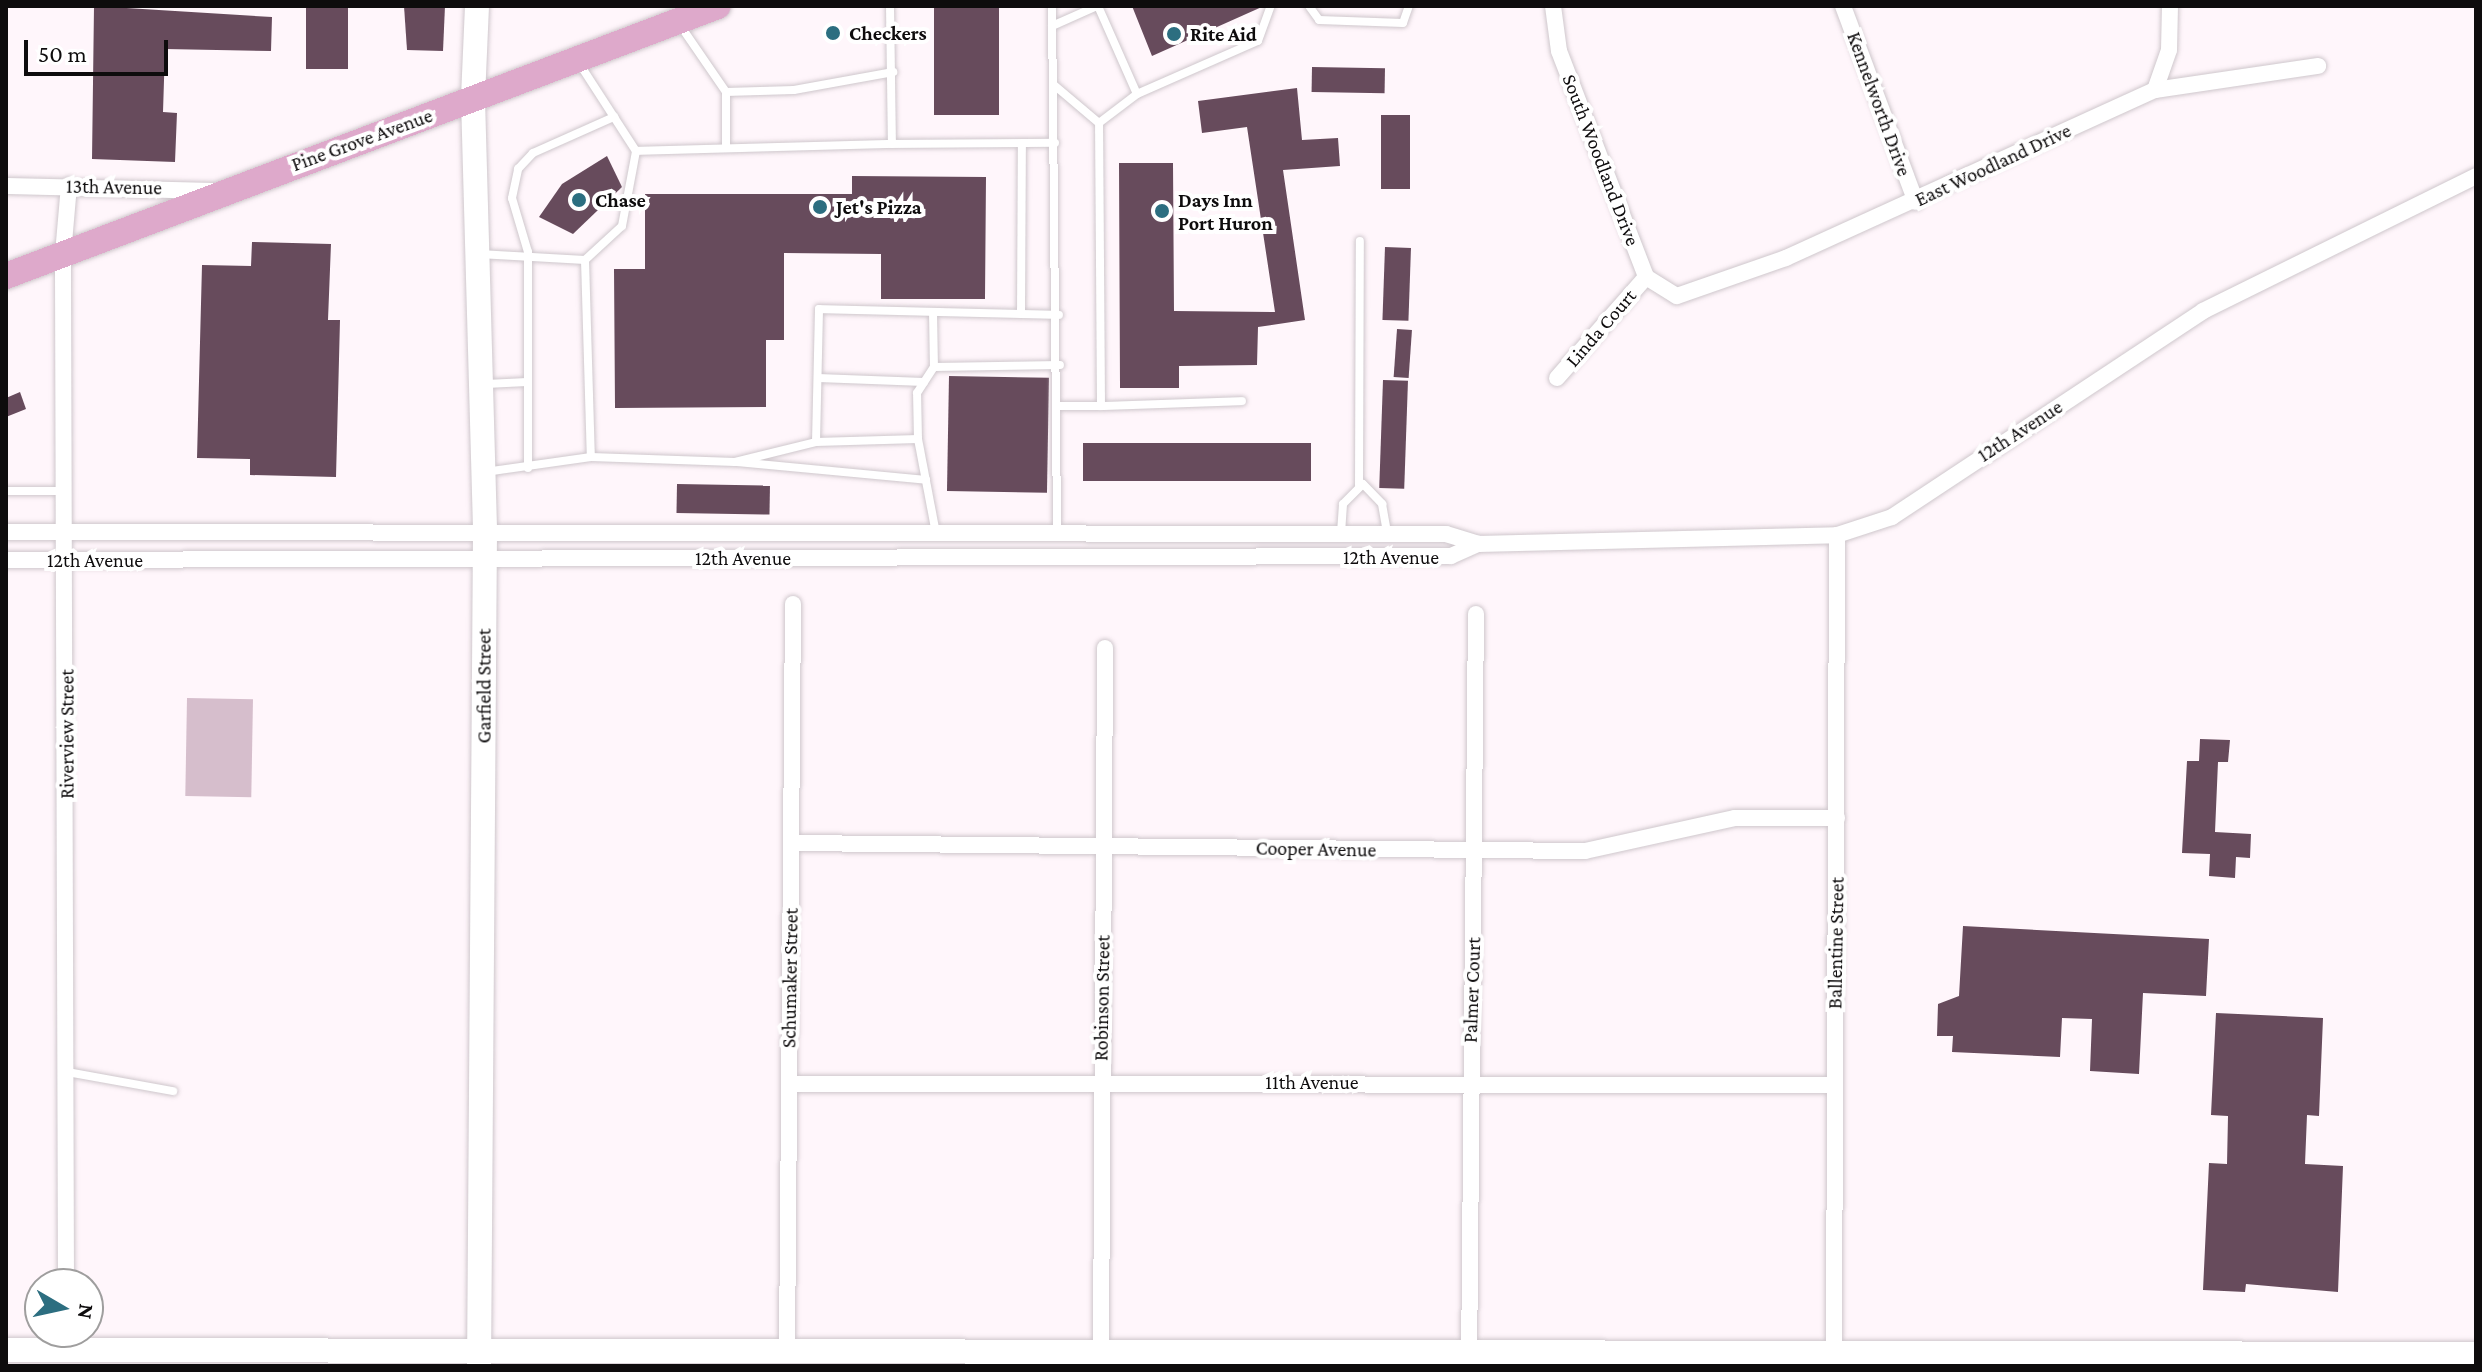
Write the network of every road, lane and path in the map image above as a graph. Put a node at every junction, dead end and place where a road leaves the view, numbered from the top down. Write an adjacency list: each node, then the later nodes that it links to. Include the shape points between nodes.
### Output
1 (477, 6): 21 (street, Garfield Street)
2 (718, 6): 12 (main road, Pine Grove Avenue)
3 (890, 6): 16 (lane)
4 (1052, 6): 13 (lane)
5 (1098, 6): 13 (lane); 20 (lane)
6 (1271, 6): 20 (lane, via 1258,41)
7 (1309, 6): 8 (lane, via 1319,20 1403,23)
8 (1409, 6)
9 (1553, 6): 40 (street, South Woodland Drive, via 1559,51)
10 (1843, 6): 33 (street, Kennelworth Drive)
11 (2170, 6): 18 (street, via 2169,50)
12 (677, 22): 14 (main road, Pine Grove Avenue); 19 (lane)
13 (1052, 26): 17 (lane)
14 (577, 59): 21 (main road, Pine Grove Avenue); 22 (lane)
15 (2318, 66): 18 (street, East Woodland Drive)
16 (893, 72): 19 (lane, via 794,90); 26 (lane)
17 (1054, 85): 23 (lane); 25 (lane)
18 (2155, 90): 33 (street, East Woodland Drive)
19 (726, 92): 27 (lane)
20 (1137, 94): 23 (lane)
21 (473, 99): 32 (main road, Pine Grove Avenue); 37 (street, Garfield Street)
22 (614, 117): 28 (lane); 35 (lane, via 533,153 518,169 514,223)
23 (1099, 123): 53 (lane)
24 (1022, 143): 25 (lane); 26 (lane); 42 (lane)
25 (1055, 143): 43 (lane)
26 (892, 144): 27 (lane)
27 (726, 148): 28 (lane)
28 (636, 151): 38 (lane, via 622,226)
29 (2476, 176): 71 (street, 12th Avenue, via 2203,311 1892,517)
30 (69, 185): 31 (street, 13th Avenue); 32 (street, 13th Avenue); 36 (street, Riverview Street)
31 (6, 186)
32 (223, 192): 36 (main road, Pine Grove Avenue)
33 (1916, 202): 40 (street, East Woodland Drive, via 1724,285 1677,296)
34 (1360, 241): 61 (lane)
35 (528, 252): 37 (lane); 38 (lane); 48 (lane)
36 (63, 254): 39 (main road, Pine Grove Avenue); 63 (street, Riverview Street)
37 (477, 254): 50 (street, Garfield Street)
38 (585, 260): 56 (lane)
39 (6, 276)
40 (1646, 277): 47 (street, Linda Court)
41 (933, 312): 42 (lane); 45 (lane); 46 (lane, via 819,309)
42 (1021, 314): 43 (lane)
43 (1059, 315): 44 (lane)
44 (1060, 365): 45 (lane); 52 (lane)
45 (934, 367): 49 (lane)
46 (818, 378): 49 (lane); 55 (lane)
47 (1557, 378)
48 (527, 382): 50 (lane); 58 (lane)
49 (924, 382): 54 (lane, via 917,393)
50 (481, 384): 59 (street, Garfield Street)
51 (1242, 401): 53 (lane)
52 (1059, 406): 53 (lane); 66 (lane)
53 (1101, 406)
54 (918, 439): 55 (lane); 60 (lane)
55 (816, 442): 57 (lane)
56 (591, 457): 57 (lane); 58 (lane)
57 (735, 462): 60 (lane, via 752,469)
58 (528, 468): 59 (lane)
59 (484, 473): 65 (street, Garfield Street)
60 (926, 480): 70 (lane)
61 (1359, 485): 68 (lane, via 1343,504); 69 (lane, via 1375,491)
62 (6, 491): 63 (lane)
63 (68, 491): 64 (street, Riverview Street)
64 (67, 531): 65 (street, 12th Avenue); 67 (street, 12th Avenue); 75 (street, Riverview Street)
65 (485, 531): 70 (street, 12th Avenue); 73 (street, Garfield Street)
66 (1057, 531): 68 (street, 12th Avenue); 70 (street, 12th Avenue)
67 (6, 532)
68 (1341, 533): 69 (street, 12th Avenue)
69 (1387, 533): 72 (street, 12th Avenue, via 1446,534)
70 (936, 534)
71 (1837, 535): 72 (street, 12th Avenue); 79 (street, Ballentine Street)
72 (1478, 544): 73 (street, 12th Avenue, via 1451,556)
73 (485, 559): 75 (street, 12th Avenue); 95 (street, Garfield Street)
74 (6, 560): 75 (street, 12th Avenue)
75 (67, 560): 83 (street, Riverview Street)
76 (793, 604): 80 (street, Schumaker Street)
77 (1476, 614): 82 (street, Palmer Court)
78 (1105, 648): 81 (street, Robinson Street)
79 (1837, 818): 82 (street, Cooper Avenue, via 1735,818 1585,851); 87 (street, Ballentine Street)
80 (791, 843): 81 (street, Cooper Avenue); 86 (street, Schumaker Street)
81 (1104, 847): 82 (street, Cooper Avenue); 85 (street, Robinson Street)
82 (1476, 851): 84 (street, Palmer Court)
83 (67, 1072): 88 (lane); 89 (street, Riverview Street)
84 (1469, 1082): 85 (street, 11th Avenue); 87 (street, 11th Avenue); 97 (street, Palmer Court)
85 (1101, 1083): 86 (street, 11th Avenue); 91 (street, Robinson Street)
86 (789, 1084): 92 (street, Schumaker Street)
87 (1835, 1085): 93 (street, Ballentine Street)
88 (173, 1091)
89 (66, 1268)
90 (94, 1348): 96 (street)
91 (1101, 1348): 92 (street); 97 (street)
92 (787, 1351): 95 (street)
93 (1834, 1351): 98 (street); 99 (street)
94 (2476, 1354): 99 (street)
95 (479, 1357): 96 (street)
96 (133, 1358)
97 (1469, 1359): 98 (street)
98 (1714, 1359)
99 (2232, 1361)

